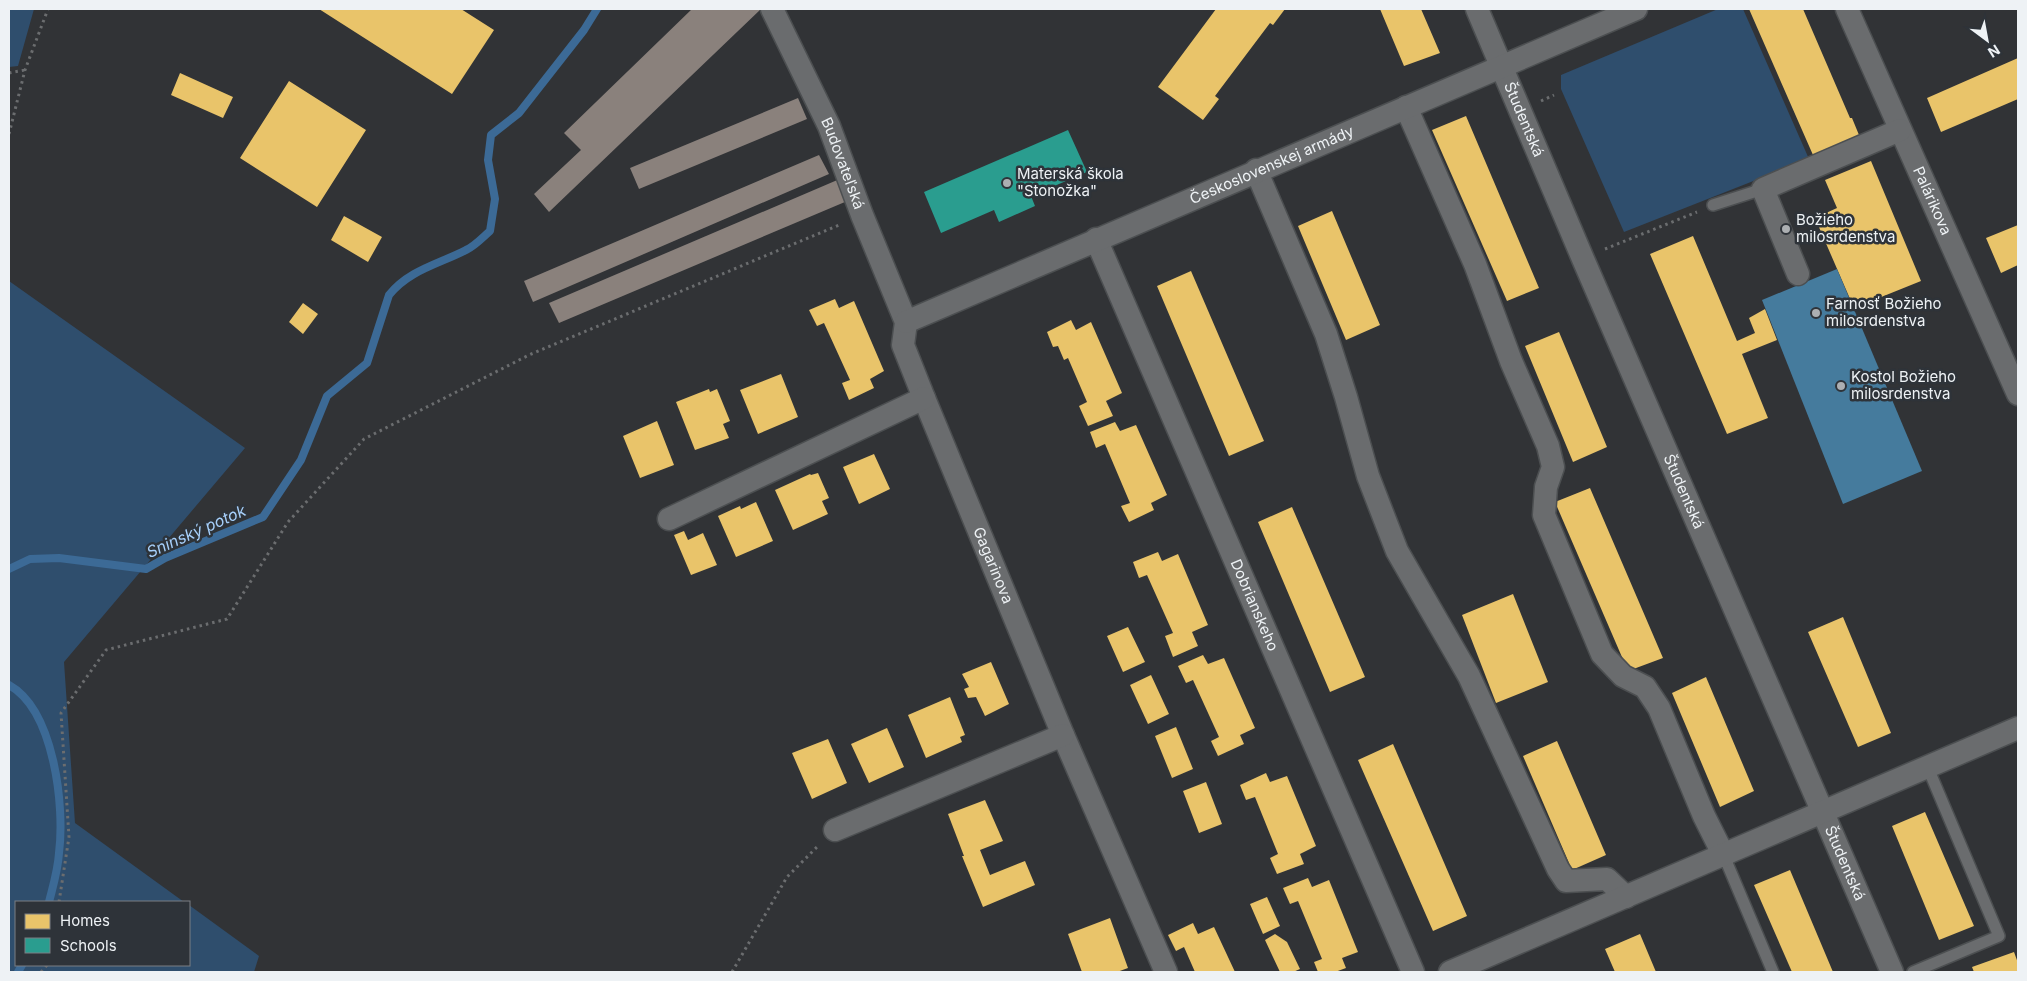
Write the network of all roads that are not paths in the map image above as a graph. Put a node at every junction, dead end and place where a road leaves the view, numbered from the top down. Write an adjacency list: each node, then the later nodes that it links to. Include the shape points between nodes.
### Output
1 (772, 9): 13 (street, Budovateľská, via 829,126)
2 (1477, 9): 5 (street, Študentská)
3 (1636, 9): 5 (street, Československej armády)
4 (1847, 9): 7 (street, Palárikova)
5 (1501, 66): 6 (street, Československej armády); 20 (street, Študentská)
6 (1406, 106): 8 (street, Československej armády); 22 (street, via 1471,256 1510,362 1548,446 1554,467 1546,487 1544,515 1602,654 1623,676 1645,687 1659,708)
7 (1900, 130): 9 (street); 14 (street, Palárikova)
8 (1256, 170): 11 (street, Československej armády); 23 (street, via 1326,334 1368,476 1397,551 1469,676 1558,869 1566,881 1607,878)
9 (1763, 189): 10 (lane); 12 (street)
10 (1713, 205)
11 (1096, 239): 13 (street, Československej armády); 25 (street, Dobrianskeho)
12 (1798, 274)
13 (906, 322): 15 (street, Gagarinova, via 904,345)
14 (2018, 394)
15 (924, 398): 16 (street); 18 (street, Gagarinova)
16 (669, 519)
17 (2018, 728): 19 (street)
18 (1063, 735): 21 (street); 24 (street, Gagarinova)
19 (1928, 768): 20 (street); 29 (lane, via 1999,936)
20 (1822, 813): 22 (street); 28 (street, Študentská)
21 (835, 830)
22 (1724, 856): 23 (street); 27 (lane)
23 (1626, 897): 26 (street)
24 (1166, 972)
25 (1413, 972)
26 (1450, 972)
27 (1773, 972)
28 (1892, 972)
29 (1913, 972)

